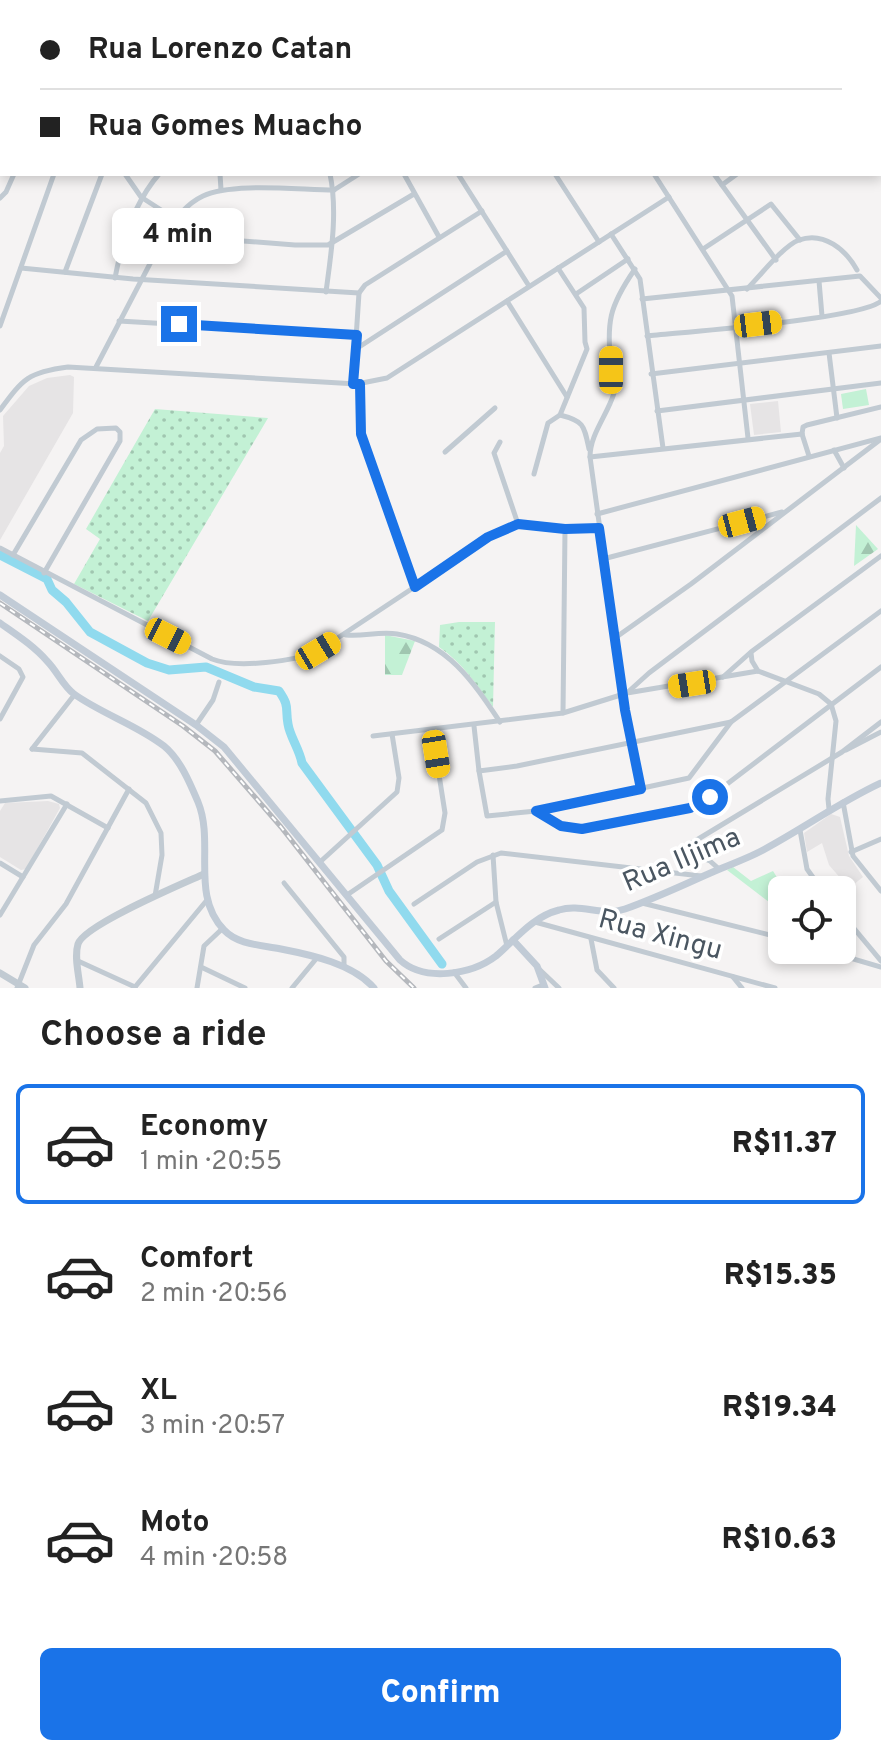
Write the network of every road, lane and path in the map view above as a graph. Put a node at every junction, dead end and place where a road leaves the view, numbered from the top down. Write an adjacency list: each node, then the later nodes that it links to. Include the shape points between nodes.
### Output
1 (13, 176): 21 (street)
2 (52, 176): 35 (street)
3 (101, 176): 38 (street)
4 (126, 176): 19 (street)
5 (157, 176): 19 (street)
6 (220, 176): 16 (street)
7 (330, 176): 17 (street)
8 (356, 176): 17 (street)
9 (405, 176): 18 (street)
10 (459, 176): 22 (street)
11 (556, 176): 29 (street)
12 (658, 176): 20 (street)
13 (715, 176): 15 (street)
14 (734, 176): 15 (street)
15 (722, 185): 24 (street)
16 (221, 190): 17 (street); 23 (street, via 204,195)
17 (334, 190): 30 (street)
18 (414, 194): 27 (street); 30 (street)
19 (141, 197): 23 (street); 40 (street)
20 (669, 197): 25 (street); 31 (street)
21 (0, 198)
22 (482, 211): 27 (street); 32 (street)
23 (175, 219): 26 (street)
24 (746, 219): 28 (street, via 773,205); 31 (street); 34 (street)
25 (611, 234): 29 (street); 33 (street)
26 (165, 235): 30 (street); 41 (street)
27 (439, 237): 47 (street)
28 (800, 240): 34 (street); 39 (street, via 831,243)
29 (599, 242): 36 (street)
30 (332, 244): 46 (street)
31 (703, 249): 45 (street)
32 (507, 251): 43 (street); 59 (street)
33 (628, 259): 37 (street); 48 (street)
34 (776, 260): 44 (street)
35 (21, 268): 38 (street); 54 (street)
36 (558, 268): 43 (street); 48 (street)
37 (635, 269): 49 (street); 82 (street, via 612,305 615,389)
38 (65, 272): 40 (street)
39 (858, 273): 42 (street); 50 (street)
40 (115, 278): 41 (street)
41 (141, 279): 46 (street); 53 (street)
42 (819, 281): 44 (street); 52 (street)
43 (529, 286): 51 (street)
44 (747, 289): 45 (street)
45 (729, 290): 49 (street); 55 (street)
46 (326, 292): 47 (street)
47 (359, 293): 56 (street)
48 (576, 294): 67 (street, via 585,311 587,351)
49 (642, 299): 57 (street)
50 (881, 299): 52 (street, via 873,306)
51 (507, 301): 65 (street, via 391,376); 67 (street)
52 (822, 316): 55 (street)
53 (119, 321): 56 (street); 62 (street)
54 (0, 326)
55 (736, 327): 57 (street); 61 (street)
56 (357, 335): 59 (street)
57 (647, 336): 63 (street)
58 (881, 346): 60 (street)
59 (356, 349): 65 (street)
60 (829, 353): 61 (street); 66 (street)
61 (741, 363): 63 (street); 68 (street)
62 (96, 367): 65 (street); 71 (street, via 28,376)
63 (651, 374): 72 (street)
64 (881, 383): 66 (street)
65 (356, 384): 97 (street, via 361,434)
66 (833, 390): 68 (street); 74 (street)
67 (567, 397): 73 (street)
68 (744, 400): 72 (street); 76 (street)
69 (881, 407): 74 (street)
70 (495, 408): 81 (street)
71 (0, 410)
72 (657, 411): 79 (street)
73 (560, 415): 82 (street, via 582,424); 85 (street, via 548,423)
74 (837, 418): 75 (street, via 807,425)
75 (802, 434): 76 (street); 83 (street)
76 (748, 438): 79 (street)
77 (881, 438): 80 (street); 84 (street)
78 (500, 442): 89 (street, via 494,453)
79 (663, 448): 82 (street)
80 (834, 450): 83 (street); 84 (street)
81 (445, 452)
82 (590, 454): 88 (street)
83 (809, 456): 88 (street)
84 (844, 468): 87 (street)
85 (534, 474)
86 (881, 498): 107 (street)
87 (787, 511): 95 (street); 102 (street)
88 (597, 514): 90 (street)
89 (518, 524): 91 (street); 97 (street, via 488,537)
90 (599, 528): 91 (street); 95 (street)
91 (565, 529): 115 (street)
92 (0, 548): 93 (street)
93 (13, 555): 96 (street); 96 (street, via 81,440 90,432 116,428 120,441)
94 (881, 556): 103 (street)
95 (603, 559): 102 (street)
96 (44, 573): 101 (street, via 222,663 292,660)
97 (415, 587): 101 (street)
98 (0, 595): 120 (main road)
99 (881, 611): 110 (street)
100 (0, 623): 112 (main road, via 39,652)
101 (345, 635): 117 (street, via 397,634 433,648 469,675)
102 (615, 638): 113 (street)
103 (751, 652): 106 (street); 108 (street)
104 (0, 656): 116 (street, via 23,677)
105 (881, 667): 114 (street)
106 (758, 671): 108 (street); 110 (street)
107 (649, 673): 111 (street); 113 (street)
108 (722, 677): 111 (street)
109 (219, 682): 120 (street)
110 (786, 682): 114 (street); 118 (street)
111 (654, 689): 113 (street)
112 (75, 694): 131 (street, via 32,749 82,753); 146 (main road, via 171,753 203,816)
113 (625, 694): 115 (street); 126 (street)
114 (831, 704): 128 (street, via 836,721); 137 (street, via 690,808 572,829)
115 (563, 713): 117 (street)
116 (0, 719)
117 (500, 722): 121 (street)
118 (731, 722): 126 (street); 132 (street, via 689,778)
119 (881, 722): 127 (street)
120 (196, 725): 143 (main road, via 234,757)
121 (474, 726): 122 (street); 129 (street)
122 (432, 730): 124 (street); 152 (street, via 445,813 442,830)
123 (881, 732): 127 (street)
124 (392, 734): 125 (street); 143 (street, via 399,788 394,797)
125 (373, 736)
126 (631, 743): 129 (street); 132 (street)
127 (842, 752): 128 (street)
128 (832, 758): 136 (street); 145 (street, via 690,844 691,854)
129 (479, 771): 137 (street, via 487,816)
130 (881, 783): 134 (main road, Rua Iljima)
131 (129, 789): 138 (street); 153 (street, via 146,803 161,833)
132 (641, 789): 137 (street)
133 (0, 801): 135 (street, via 51,796)
134 (843, 801): 136 (main road, Rua Iljima); 141 (street)
135 (67, 804): 138 (street); 148 (street)
136 (829, 809): 139 (main road, Rua Iljima)
137 (536, 811)
138 (108, 828): 177 (street, via 66,904 34,945)
139 (799, 829): 145 (main road, Rua Iljima); 147 (street)
140 (881, 839): 141 (street)
141 (851, 852): 151 (street)
142 (493, 855): 149 (street); 155 (street); 157 (street)
143 (320, 862): 152 (main road)
144 (0, 863): 148 (street)
145 (719, 869): 149 (main road, Rua Iljima)
146 (204, 874): 153 (street); 154 (main road)
147 (812, 876)
148 (23, 877): 158 (street)
149 (702, 877): 156 (main road, Rua Iljima)
150 (284, 883): 172 (street, via 344,957)
151 (881, 891)
152 (347, 895): 173 (main road, via 411,969 432,974)
153 (155, 896): 168 (street, via 85,933 78,944)
154 (208, 899): 160 (main road); 178 (street)
155 (496, 902): 163 (street); 165 (street)
156 (641, 903): 159 (main road, Rua Iljima, via 622,911 558,910); 162 (street)
157 (414, 904)
158 (0, 915)
159 (534, 922): 164 (street, Rua Xingu); 165 (main road, Rua Iljima)
160 (222, 929): 167 (main road, via 248,943); 171 (street, via 204,946)
161 (856, 932): 169 (street)
162 (768, 935)
163 (439, 939)
164 (591, 939): 175 (street, Rua Xingu); 188 (street, via 597,970)
165 (510, 943): 170 (main road); 173 (main road, Rua Iljima, via 487,961)
166 (856, 958): 169 (street)
167 (316, 959): 172 (main road); 183 (street)
168 (78, 961): 178 (street); 180 (street)
169 (881, 964)
170 (537, 966): 179 (main road); 187 (street)
171 (201, 967): 181 (street); 182 (street)
172 (344, 967): 176 (main road)
173 (454, 971): 186 (street)
174 (0, 973): 177 (street)
175 (733, 977): 189 (street); 190 (street, Rua Xingu)
176 (367, 981): 184 (street); 185 (main road)
177 (21, 987)
178 (137, 987)
179 (540, 987)
180 (80, 988)
181 (197, 988)
182 (245, 988)
183 (292, 988)
184 (361, 988)
185 (374, 988)
186 (466, 988)
187 (557, 988)
188 (614, 988)
189 (742, 988)
190 (775, 988)

